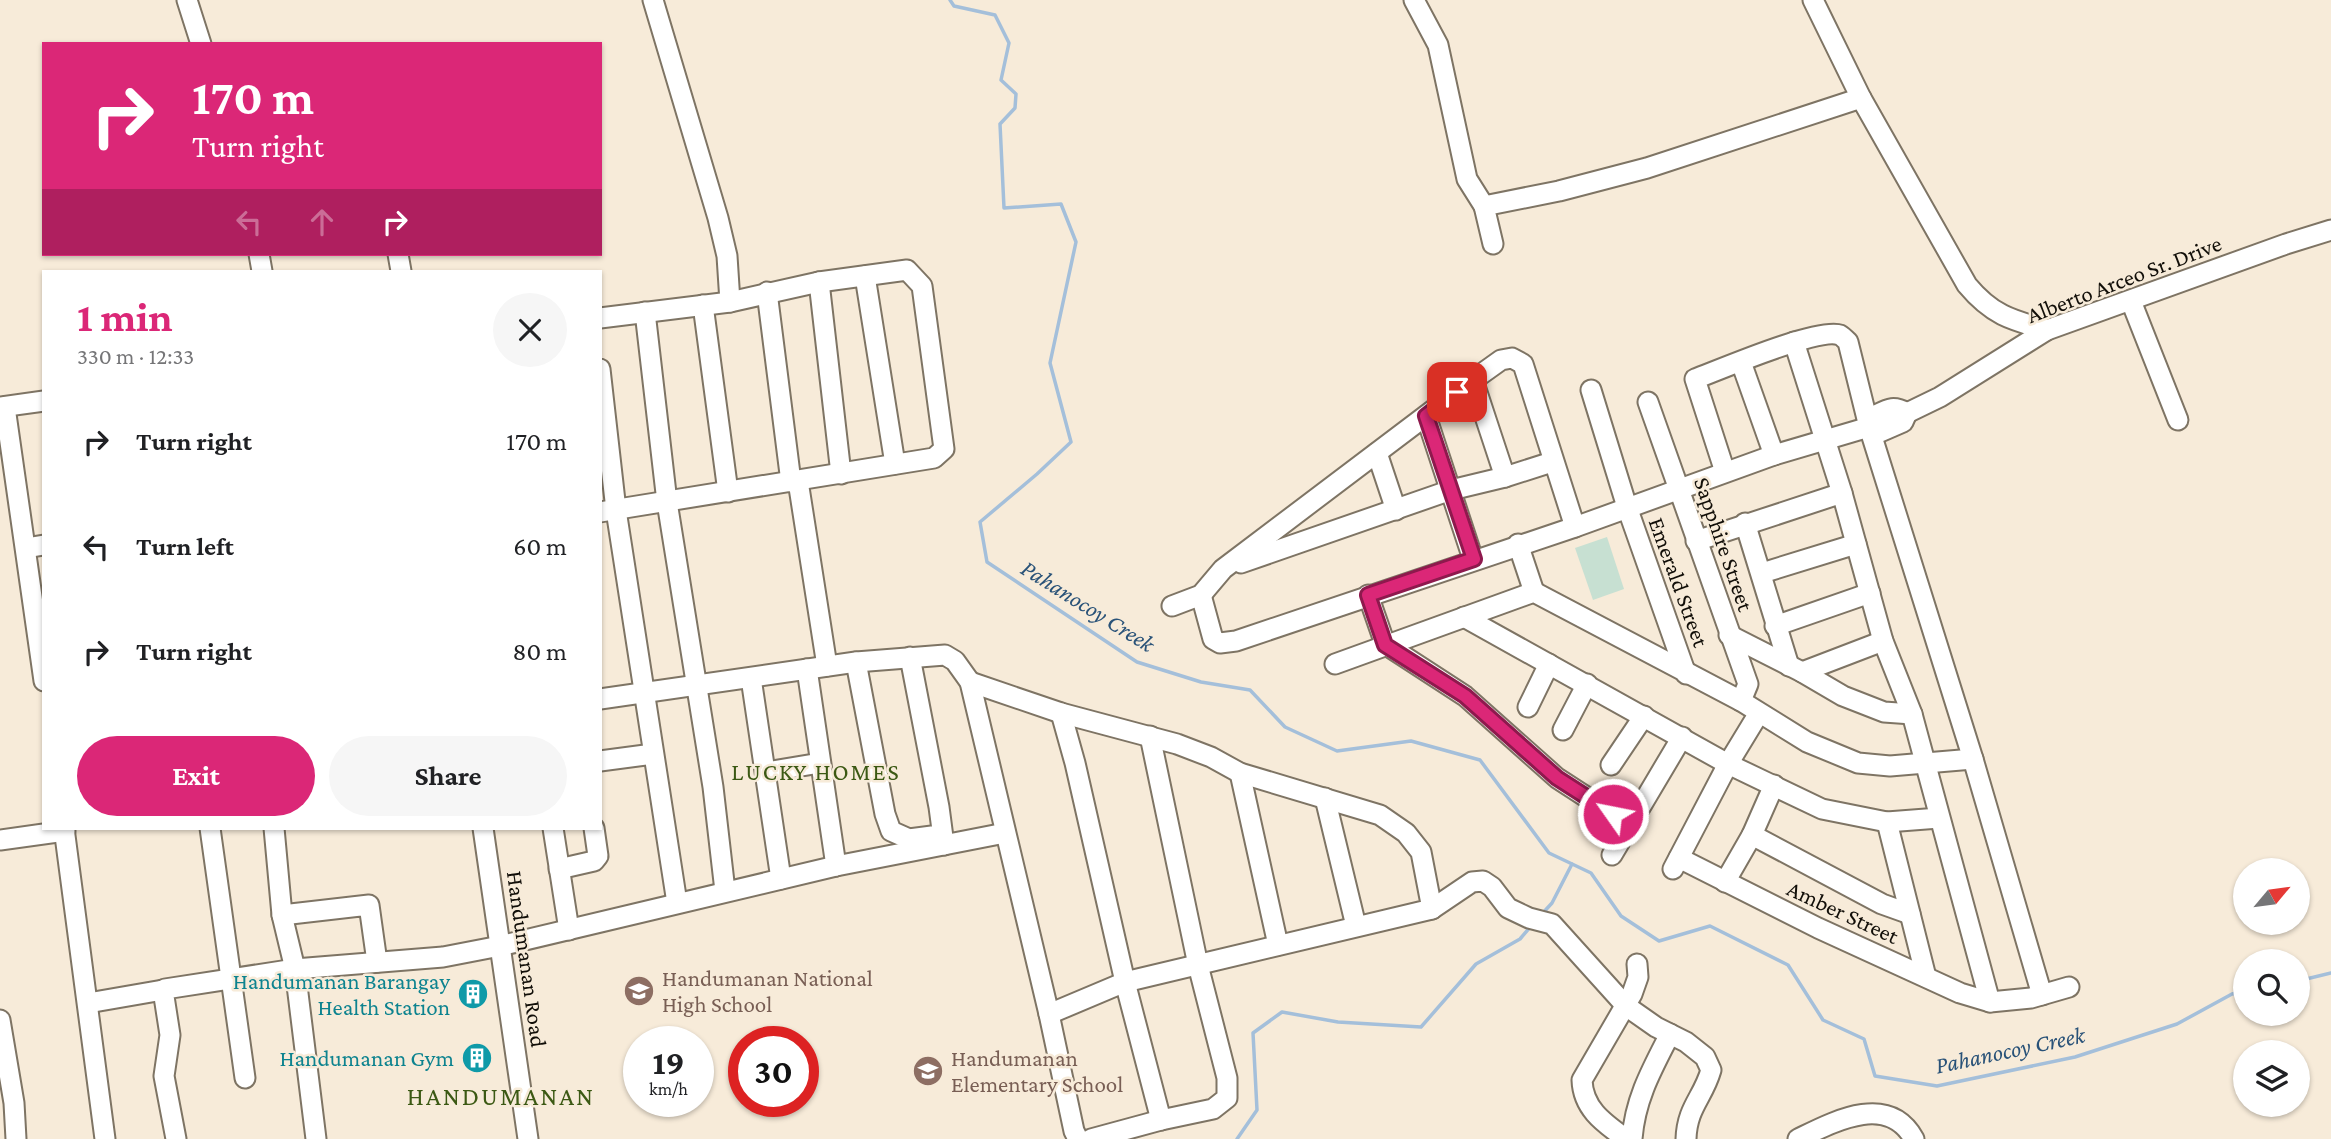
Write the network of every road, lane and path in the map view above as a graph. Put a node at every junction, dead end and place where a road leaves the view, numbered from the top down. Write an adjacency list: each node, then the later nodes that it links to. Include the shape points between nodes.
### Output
1 (187, 0): 5 (street)
2 (653, 0): 14 (street, via 718,218 727,256)
3 (1414, 0): 7 (street, via 1438,45 1467,179)
4 (1813, 0): 6 (street)
5 (200, 42)
6 (1861, 98): 7 (street, via 1647,168); 18 (street, via 1967,285 1982,303 2011,320)
7 (1484, 206): 9 (street)
8 (2331, 230): 13 (street, Alberto Arceo Sr. Drive)
9 (1493, 244)
10 (865, 276): 11 (street); 34 (street); 34 (street, via 907,270 922,286 944,449 934,458)
11 (819, 282): 12 (street); 36 (street)
12 (767, 292): 14 (street); 38 (street)
13 (2131, 301): 18 (street, Alberto Arceo Sr. Drive); 28 (street)
14 (730, 302): 15 (street)
15 (703, 305): 16 (street); 41 (street)
16 (645, 312): 17 (street); 43 (street)
17 (602, 318)
18 (2047, 330): 29 (street, Alberto Arceo Sr. Drive, via 1940,397 1907,413 1888,409 1874,415)
19 (1794, 342): 20 (street); 29 (street, via 1831,334 1848,342); 30 (street)
20 (1741, 362): 32 (street); 35 (street, via 1695,379)
21 (1473, 380): 27 (street); 33 (street, via 1501,360 1512,358 1522,364); 37 (street)
22 (1591, 390): 44 (street, Emerald Street)
23 (42, 401): 26 (street)
24 (1648, 402): 39 (street, Sapphire Street)
25 (602, 404): 46 (street)
26 (3, 407): 52 (street)
27 (1426, 416): 31 (street); 40 (street)
28 (2178, 420)
29 (1868, 427): 30 (street); 91 (street)
30 (1826, 441): 32 (street); 42 (street)
31 (1377, 453): 45 (street); 54 (street)
32 (1774, 455): 35 (street)
33 (1552, 461): 37 (street); 48 (street)
34 (895, 464): 36 (street)
35 (1725, 472): 39 (street)
36 (841, 474): 38 (street)
37 (1505, 477): 40 (street)
38 (795, 482): 41 (street); 71 (street)
39 (1679, 488): 44 (street); 49 (street, Sapphire Street)
40 (1451, 490): 45 (street); 53 (street)
41 (728, 492): 43 (street)
42 (1842, 493): 47 (street); 51 (street)
43 (667, 502): 46 (street); 78 (street)
44 (1627, 507): 48 (street); 74 (street, Emerald Street)
45 (1396, 510): 54 (street)
46 (608, 511): 79 (street)
47 (1745, 523): 49 (street); 55 (street)
48 (1575, 527): 50 (street)
49 (1696, 541): 63 (street, Sapphire Street)
50 (1518, 544): 53 (street); 56 (street)
51 (1856, 544): 55 (street); 57 (street)
52 (35, 547): 66 (street)
53 (1474, 559): 59 (street)
54 (1223, 569): 58 (street)
55 (1762, 573): 62 (street)
56 (1534, 592): 61 (street); 74 (street)
57 (1870, 593): 62 (street); 64 (street)
58 (1201, 595): 59 (street, via 1213,639 1220,643); 60 (street)
59 (1368, 595): 65 (street)
60 (1172, 606)
61 (1465, 617): 65 (street); 70 (street)
62 (1775, 626): 73 (street)
63 (1729, 635): 73 (street); 81 (street, Sapphire Street, via 1748,684)
64 (1883, 641): 73 (street); 85 (street)
65 (1385, 645): 69 (street); 103 (street, via 1465,696 1557,778)
66 (42, 651)
67 (910, 657): 68 (street); 76 (street, via 946,654); 114 (street)
68 (856, 662): 71 (street); 114 (street, via 891,831 909,839)
69 (1335, 664)
70 (1549, 664): 77 (street); 82 (street)
71 (827, 666): 72 (street)
72 (807, 669): 75 (street); 93 (street)
73 (1795, 669): 85 (street, via 1884,712)
74 (1686, 674): 81 (street)
75 (751, 678): 78 (street); 97 (street)
76 (970, 682): 83 (street); 111 (street)
77 (1587, 684): 86 (street); 87 (street)
78 (697, 685): 79 (street); 120 (street)
79 (645, 694): 80 (street); 90 (street)
80 (602, 699)
81 (1741, 701): 84 (street)
82 (1528, 707)
83 (1061, 713): 88 (street); 135 (street)
84 (1759, 713): 94 (street, via 1807,742 1858,763); 95 (street)
85 (1912, 714): 94 (street)
86 (1644, 716): 89 (street); 96 (street)
87 (1563, 730)
88 (1150, 736): 98 (street, via 1211,757); 130 (street)
89 (1682, 737): 95 (street); 103 (street)
90 (653, 754): 92 (street); 121 (street)
91 (1973, 759): 94 (street); 138 (street)
92 (602, 761)
93 (820, 763): 97 (street); 116 (street)
94 (1924, 763): 101 (street)
95 (1728, 764): 99 (street); 119 (street, Amber Street, via 1676,864)
96 (1611, 765)
97 (766, 772): 118 (street)
98 (1240, 773): 100 (street); 127 (street)
99 (1774, 785): 102 (street, via 1822,809); 112 (street)
100 (1325, 798): 122 (street, via 1380,815 1406,833 1421,852); 125 (street)
101 (1939, 818): 102 (street); 139 (street)
102 (1886, 822): 123 (street)
103 (1632, 826): 115 (street)
104 (59, 830): 113 (street)
105 (65, 830): 140 (street)
106 (209, 830): 134 (street)
107 (274, 830): 124 (street)
108 (483, 830): 128 (street, Handumanan Road)
109 (553, 830): 117 (street)
110 (594, 830): 117 (street, via 598,856 594,861)
111 (1005, 833): 114 (street); 142 (street)
112 (1752, 835): 119 (street); 123 (street, via 1882,904)
113 (0, 840)
114 (943, 840): 116 (street)
115 (1612, 855)
116 (836, 866): 118 (street)
117 (559, 869): 126 (street)
118 (781, 879): 120 (street)
119 (1725, 882): 133 (street, Amber Street)
120 (725, 891): 121 (street)
121 (677, 903): 126 (street)
122 (1432, 909): 125 (street); 141 (street, via 1472,882 1483,881 1508,908 1552,924)
123 (1910, 914): 133 (street)
124 (282, 915): 129 (street, via 369,905); 132 (street)
125 (1356, 926): 127 (street)
126 (569, 930): 128 (street)
127 (1278, 944): 130 (street)
128 (500, 946): 129 (street, via 443,957); 152 (street, Handumanan Road)
129 (377, 962): 132 (street)
130 (1198, 964): 135 (street); 147 (street, via 1227,1078 1227,1098 1213,1109)
131 (1637, 964): 141 (street, via 1638,977)
132 (295, 969): 134 (street); 151 (street)
133 (1926, 977): 139 (street, Amber Street)
134 (232, 978): 137 (street); 145 (street)
135 (1125, 982): 142 (street); 147 (street)
136 (2068, 987): 138 (street)
137 (163, 990): 140 (street); 150 (street, via 170,1035 164,1076)
138 (2042, 995): 139 (street)
139 (1990, 1002)
140 (88, 1003): 149 (street)
141 (1626, 1006): 144 (street); 155 (street, via 1582,1080 1587,1106)
142 (1049, 1014): 153 (street)
143 (0, 1020): 146 (street)
144 (1671, 1034): 156 (street, via 1639,1097); 157 (street, via 1705,1058 1712,1070 1687,1119)
145 (245, 1078)
146 (7, 1105): 148 (street)
147 (1161, 1120): 154 (street)
148 (16, 1139)
149 (106, 1139)
150 (176, 1139)
151 (316, 1139)
152 (528, 1139)
153 (1078, 1139)
154 (1091, 1139)
155 (1626, 1139)
156 (1632, 1139)
157 (1686, 1139)
158 (1798, 1139): 159 (street, via 1865,1113 1895,1120)
159 (1914, 1139)

